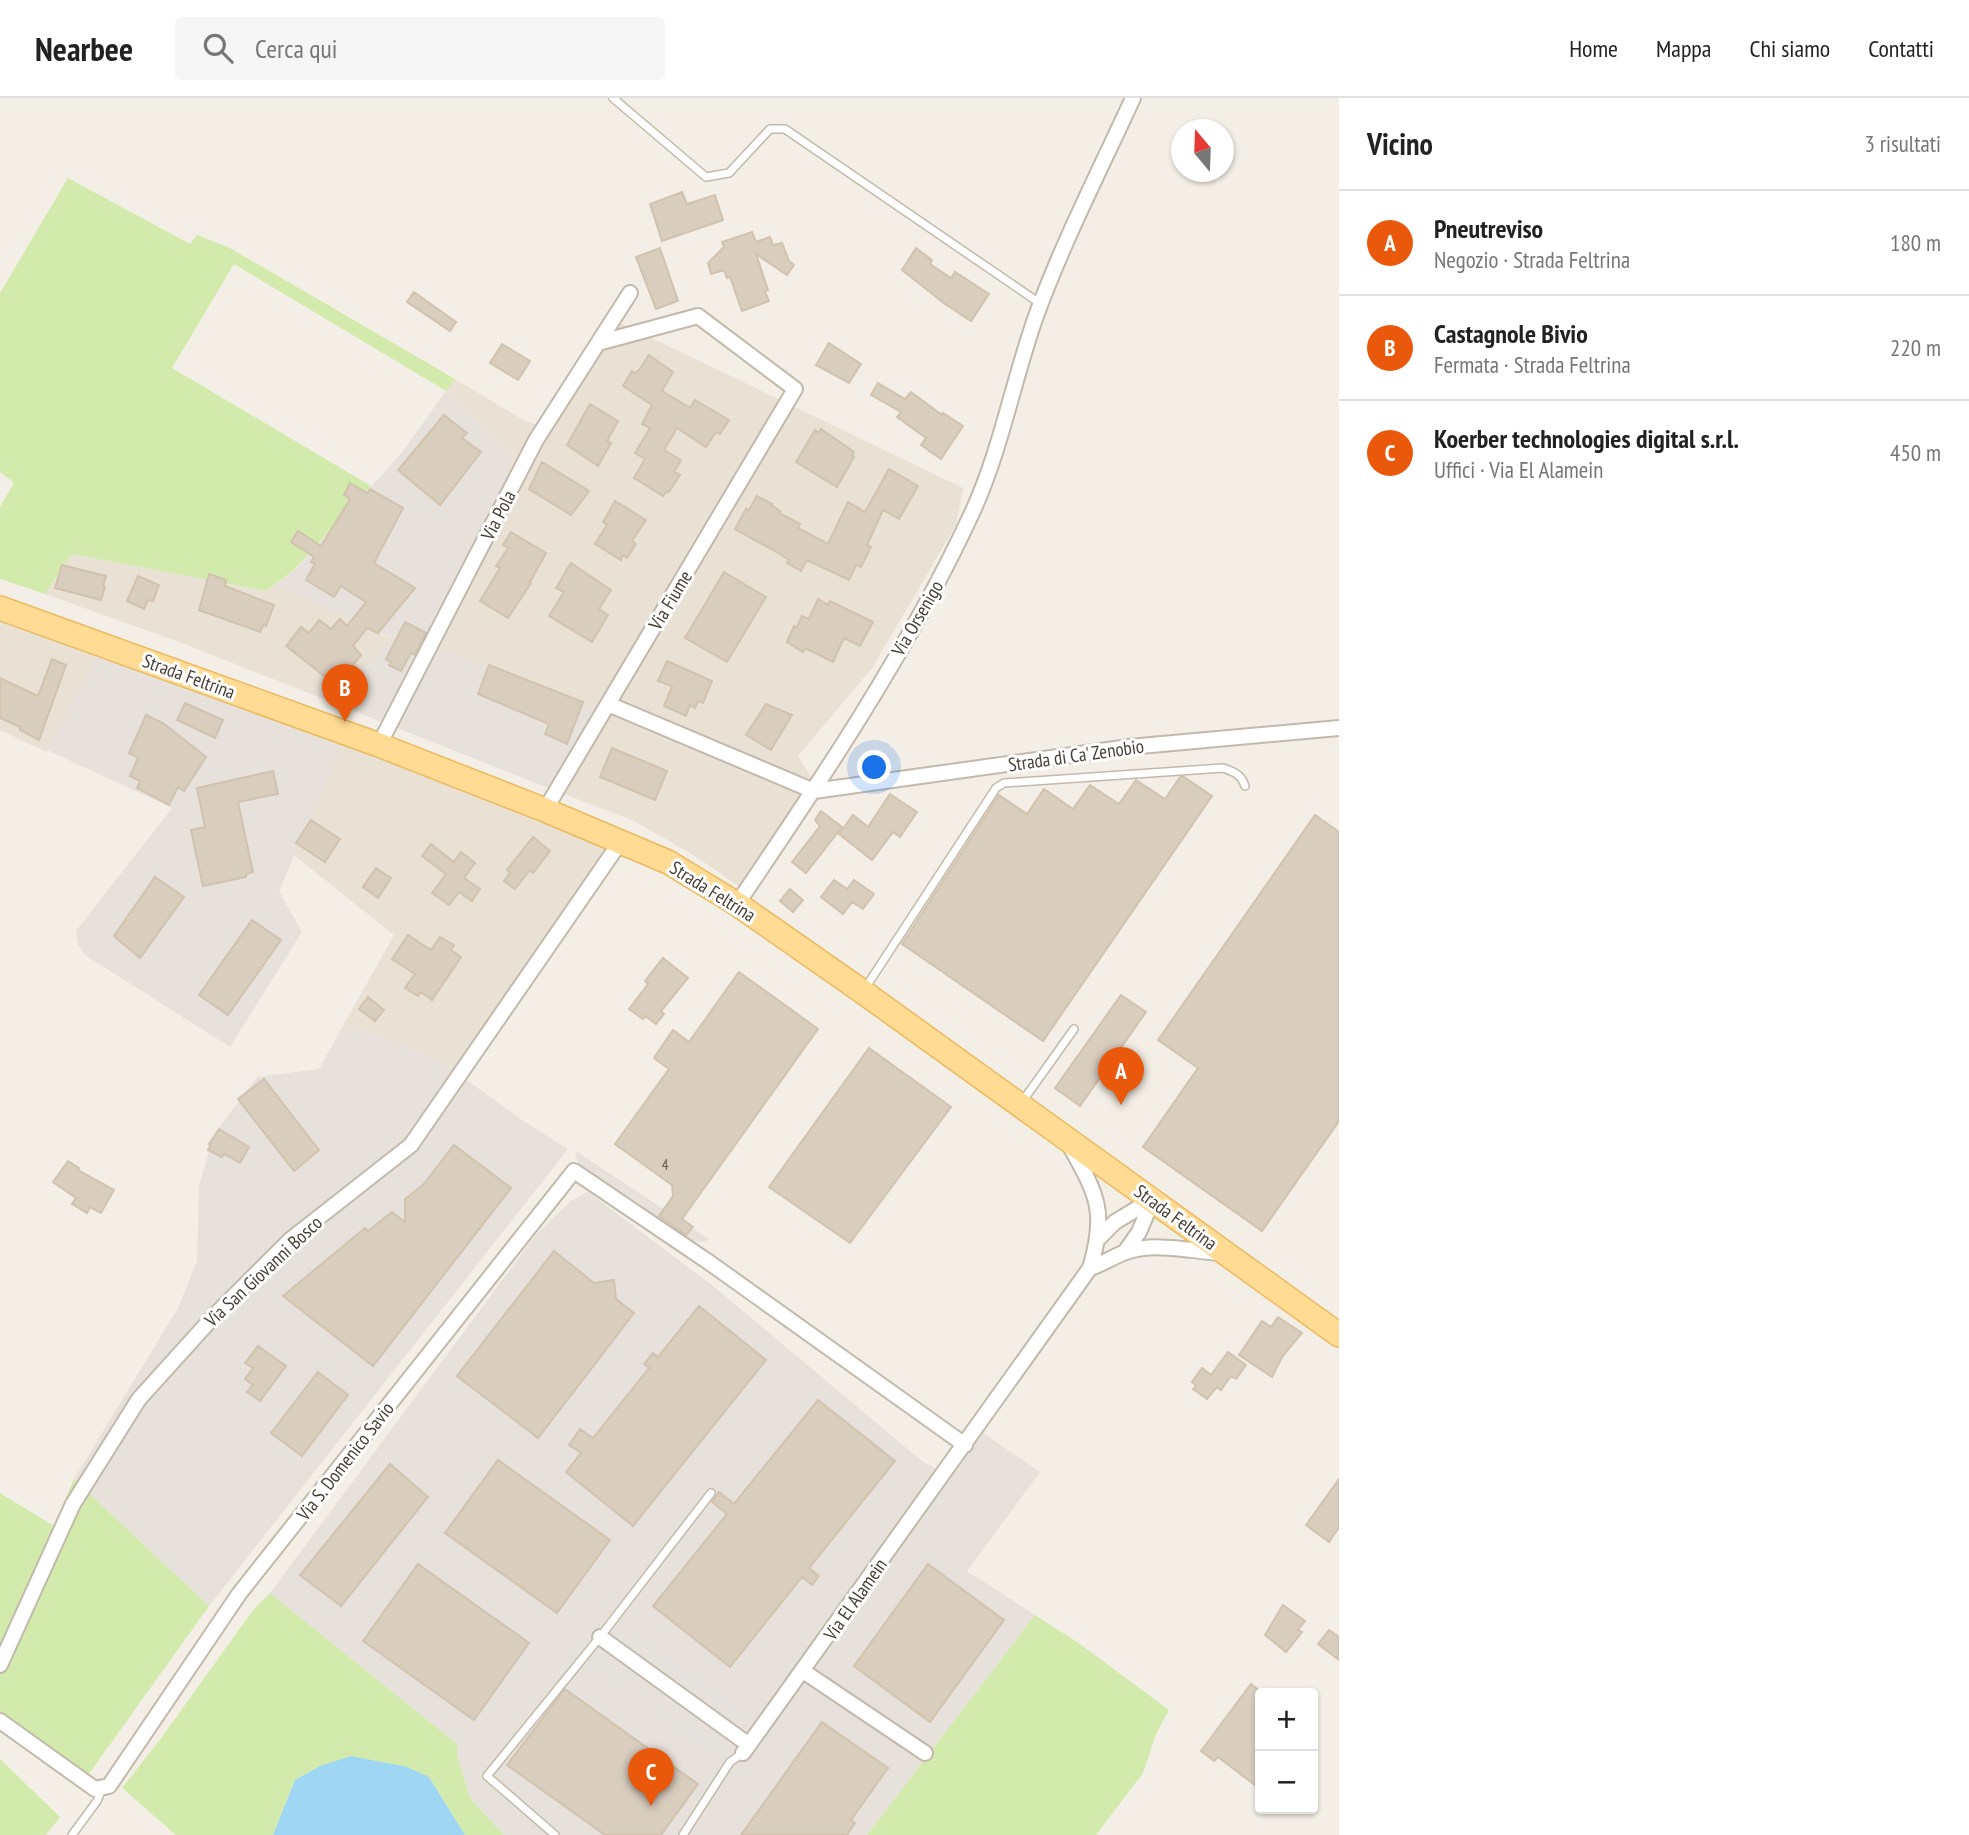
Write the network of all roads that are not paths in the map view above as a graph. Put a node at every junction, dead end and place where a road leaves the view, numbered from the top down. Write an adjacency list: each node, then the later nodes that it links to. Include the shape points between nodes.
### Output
1 (613, 98): 4 (lane, via 706,177 729,173 770,129 785,129)
2 (1133, 98): 4 (street, Via Orsenigo)
3 (630, 293): 5 (street, Via Pola)
4 (1041, 304): 11 (street, Via Orsenigo, via 973,510 933,595)
5 (598, 343): 7 (street, Via Fiume, via 698,316 795,389); 9 (street, Via Pola, via 537,440)
6 (0, 608): 9 (main road, Strada Feltrina)
7 (608, 704): 11 (street); 12 (street, Via Fiume)
8 (1339, 728): 11 (street, Strada di Ca' Zenobio, via 1129,747)
9 (379, 745): 12 (main road, Strada Feltrina)
10 (1245, 786): 15 (lane, via 1237,774 1223,768 1004,783 996,788)
11 (814, 791): 14 (street, Via Orsenigo)
12 (545, 810): 13 (main road, Strada Feltrina)
13 (621, 841): 14 (main road, Strada Feltrina, via 668,862); 28 (street, Via San Giovanni Bosco, via 411,1144 290,1240 139,1399 73,1504)
14 (737, 904): 15 (main road, Strada Feltrina)
15 (863, 992): 17 (main road, Strada Feltrina)
16 (1074, 1029): 17 (lane)
17 (1019, 1105): 18 (main road, Strada Feltrina)
18 (1066, 1139): 19 (main road, Strada Feltrina); 20 (street, Via El Alamein, via 1091,1185 1098,1207)
19 (1153, 1199): 20 (street, via 1115,1222); 21 (street); 22 (main road, Strada Feltrina)
20 (1099, 1238): 23 (street, Via El Alamein)
21 (1125, 1252): 22 (street, via 1157,1247); 23 (street)
22 (1226, 1254): 24 (main road, Strada Feltrina)
23 (1090, 1268): 25 (street, Via El Alamein)
24 (1339, 1335)
25 (965, 1445): 29 (street, Via El Alamein); 33 (street, Via S. Domenico Savio, via 574,1171 239,1594 109,1786)
26 (710, 1493): 27 (lane)
27 (600, 1637): 31 (street); 35 (lane, via 487,1776)
28 (0, 1665)
29 (803, 1671): 31 (street, Via El Alamein); 32 (street)
30 (0, 1721): 33 (street, via 95,1789)
31 (746, 1749): 36 (lane, via 730,1762)
32 (925, 1753)
33 (102, 1789): 34 (lane)
34 (72, 1835)
35 (555, 1835)
36 (683, 1835)

